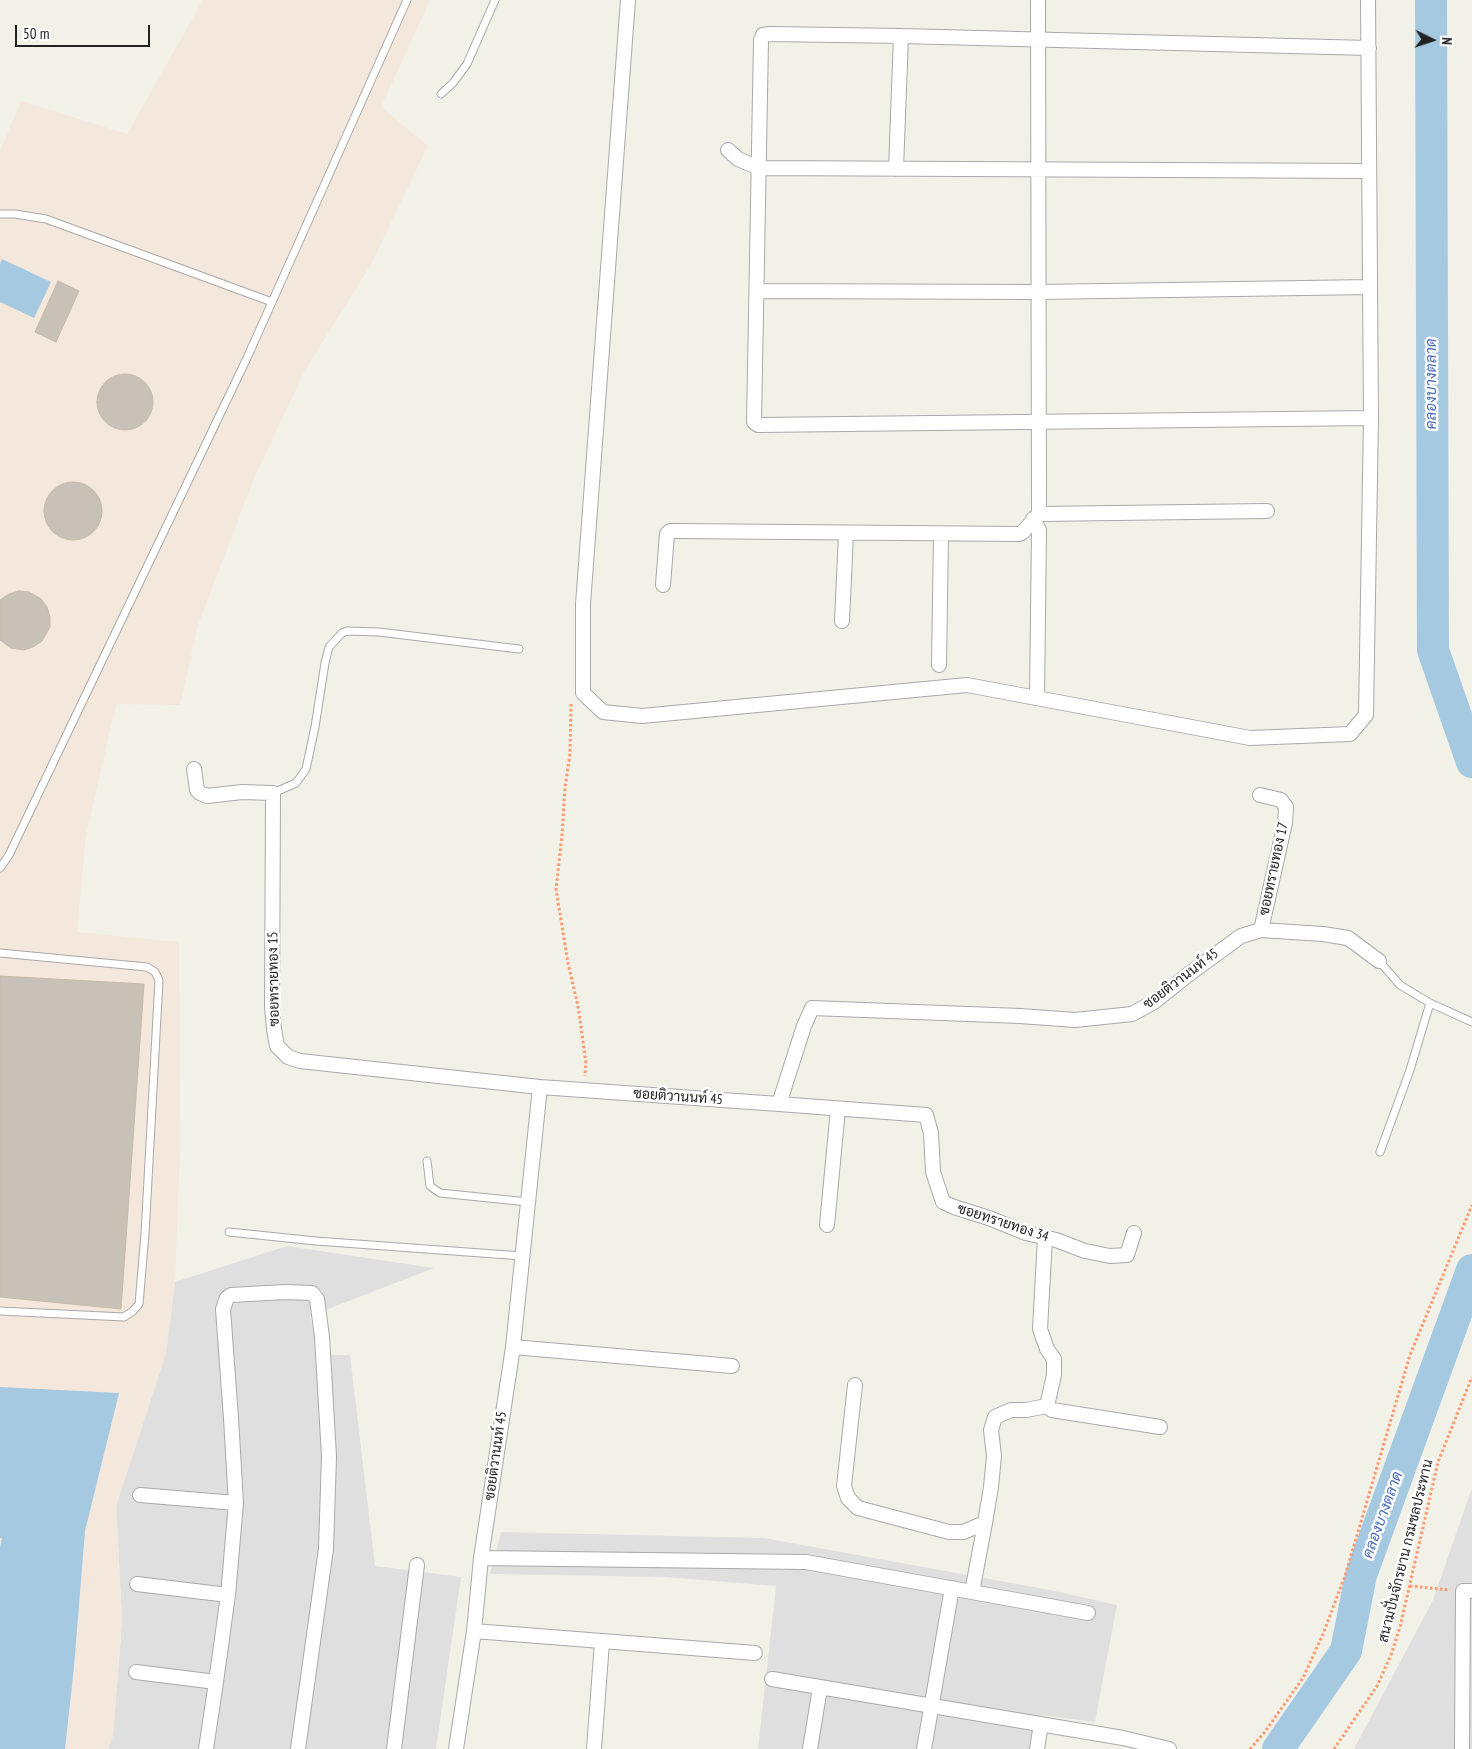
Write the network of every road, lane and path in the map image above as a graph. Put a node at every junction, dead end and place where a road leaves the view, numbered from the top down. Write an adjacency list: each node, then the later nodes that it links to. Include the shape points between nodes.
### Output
1 (407, 0): 19 (lane)
2 (495, 0): 9 (lane, via 467,64)
3 (628, 0): 30 (street, via 583,604 583,693 604,712 642,716 967,685)
4 (1038, 0): 7 (street)
5 (1368, 0): 8 (street)
6 (900, 36): 7 (street); 11 (street, via 764,35 761,40); 12 (street)
7 (1038, 40): 8 (street); 13 (street)
8 (1369, 48): 14 (street)
9 (441, 94)
10 (728, 150): 11 (street, via 738,159)
11 (759, 168): 12 (street); 17 (street)
12 (896, 168): 13 (street)
13 (1038, 169): 14 (street); 18 (street)
14 (1369, 171): 16 (street)
15 (0, 214): 19 (lane, via 46,219)
16 (1370, 287): 18 (street); 20 (street)
17 (757, 291): 18 (street); 21 (street, via 756,424)
18 (1038, 292): 21 (street)
19 (272, 302): 35 (lane)
20 (1371, 418): 21 (street); 30 (street, via 1366,715 1350,734 1250,738)
21 (1038, 422): 23 (street)
22 (1267, 511): 23 (street)
23 (1036, 517): 25 (street, via 1019,534); 30 (street, via 1039,530)
24 (846, 533): 25 (street); 26 (street, via 670,531 666,538); 27 (street)
25 (941, 535): 29 (street)
26 (663, 585)
27 (842, 621)
28 (519, 649): 33 (lane, via 379,632 342,633 329,647 306,769 296,783)
29 (939, 665)
30 (1037, 698)
31 (571, 699): 42 (path, via 570,754 556,889 586,1063)
32 (194, 769): 33 (street, via 197,790 207,796)
33 (273, 793): 41 (street, ซอยทรายทอง 15, via 272,1006 278,1046 288,1057 300,1062)
34 (1260, 795): 36 (street, ซอยทรายทอง 17, via 1281,800 1286,806)
35 (0, 868)
36 (1261, 930): 38 (street, ซอยติวานนท์ 45, via 1348,938); 43 (street, ซอยติวานนท์ 45, via 1241,936 1154,1002 1132,1014 1075,1020 812,1008)
37 (0, 953): 54 (lane, via 147,967 159,980 139,1304 124,1317)
38 (1379, 961): 39 (lane, via 1400,985)
39 (1430, 1003): 40 (lane); 45 (lane, via 1408,1077)
40 (1472, 1022)
41 (540, 1087): 42 (street, ซอยติวานนท์ 45); 47 (street, ซอยติวานนท์ 45)
42 (583, 1090): 43 (street, ซอยติวานนท์ 45)
43 (779, 1104): 44 (street, ซอยทรายทอง 34)
44 (838, 1109): 49 (street); 52 (street, ซอยทรายทอง 34, via 926,1115 931,1133 933,1172 943,1202)
45 (1380, 1152)
46 (427, 1161): 47 (lane, via 430,1186 440,1193)
47 (528, 1202): 53 (street, ซอยติวานนท์ 45)
48 (1472, 1205): 91 (path, via 1410,1355 1345,1576 1323,1634 1303,1678)
49 (827, 1225)
50 (229, 1232): 53 (lane)
51 (1134, 1233): 52 (street, ซอยทรายทอง 34, via 1127,1255 1110,1256)
52 (1044, 1238): 59 (street, via 1040,1329 1054,1359)
53 (522, 1256): 55 (street, ซอยติวานนท์ 45)
54 (0, 1311)
55 (512, 1347): 56 (street); 64 (street, ซอยติวานนท์ 45)
56 (732, 1366)
57 (1472, 1377): 67 (path, สนามปั่นจักรยาน กรมชลประทาน, via 1438,1462)
58 (855, 1385): 63 (street, via 844,1486 848,1498 858,1508 948,1532 963,1532)
59 (1047, 1406): 60 (street, via 1052,1410); 63 (street, via 1011,1410 995,1417 992,1430 994,1456)
60 (1160, 1427)
61 (140, 1495): 62 (street)
62 (236, 1503): 71 (street); 83 (street, via 223,1309 231,1295 312,1293 317,1299 322,1337 329,1456 326,1539)
63 (985, 1523): 70 (street)
64 (481, 1558): 68 (street, via 806,1562); 73 (street, ซอยติวานนท์ 45)
65 (417, 1564): 84 (street)
66 (137, 1584): 71 (street)
67 (1410, 1586): 69 (path); 92 (path, สนามปั่นจักรยาน กรมชลประทาน, via 1400,1627 1377,1686)
68 (952, 1588): 70 (street); 80 (street)
69 (1468, 1591): 93 (street)
70 (972, 1592): 72 (street)
71 (228, 1595): 78 (street)
72 (1088, 1613)
73 (474, 1631): 74 (street); 85 (street, ซอยติวานนท์ 45)
74 (602, 1642): 75 (street); 86 (street)
75 (755, 1653)
76 (136, 1672): 78 (street)
77 (772, 1679): 79 (street)
78 (216, 1682): 82 (street)
79 (820, 1688): 80 (street); 87 (street)
80 (931, 1706): 81 (street); 88 (street)
81 (1041, 1724): 89 (street); 90 (street)
82 (206, 1749)
83 (298, 1749)
84 (394, 1749)
85 (456, 1749)
86 (594, 1749)
87 (810, 1749)
88 (924, 1749)
89 (1038, 1749)
90 (1169, 1749)
91 (1250, 1749)
92 (1334, 1749)
93 (1462, 1749)

